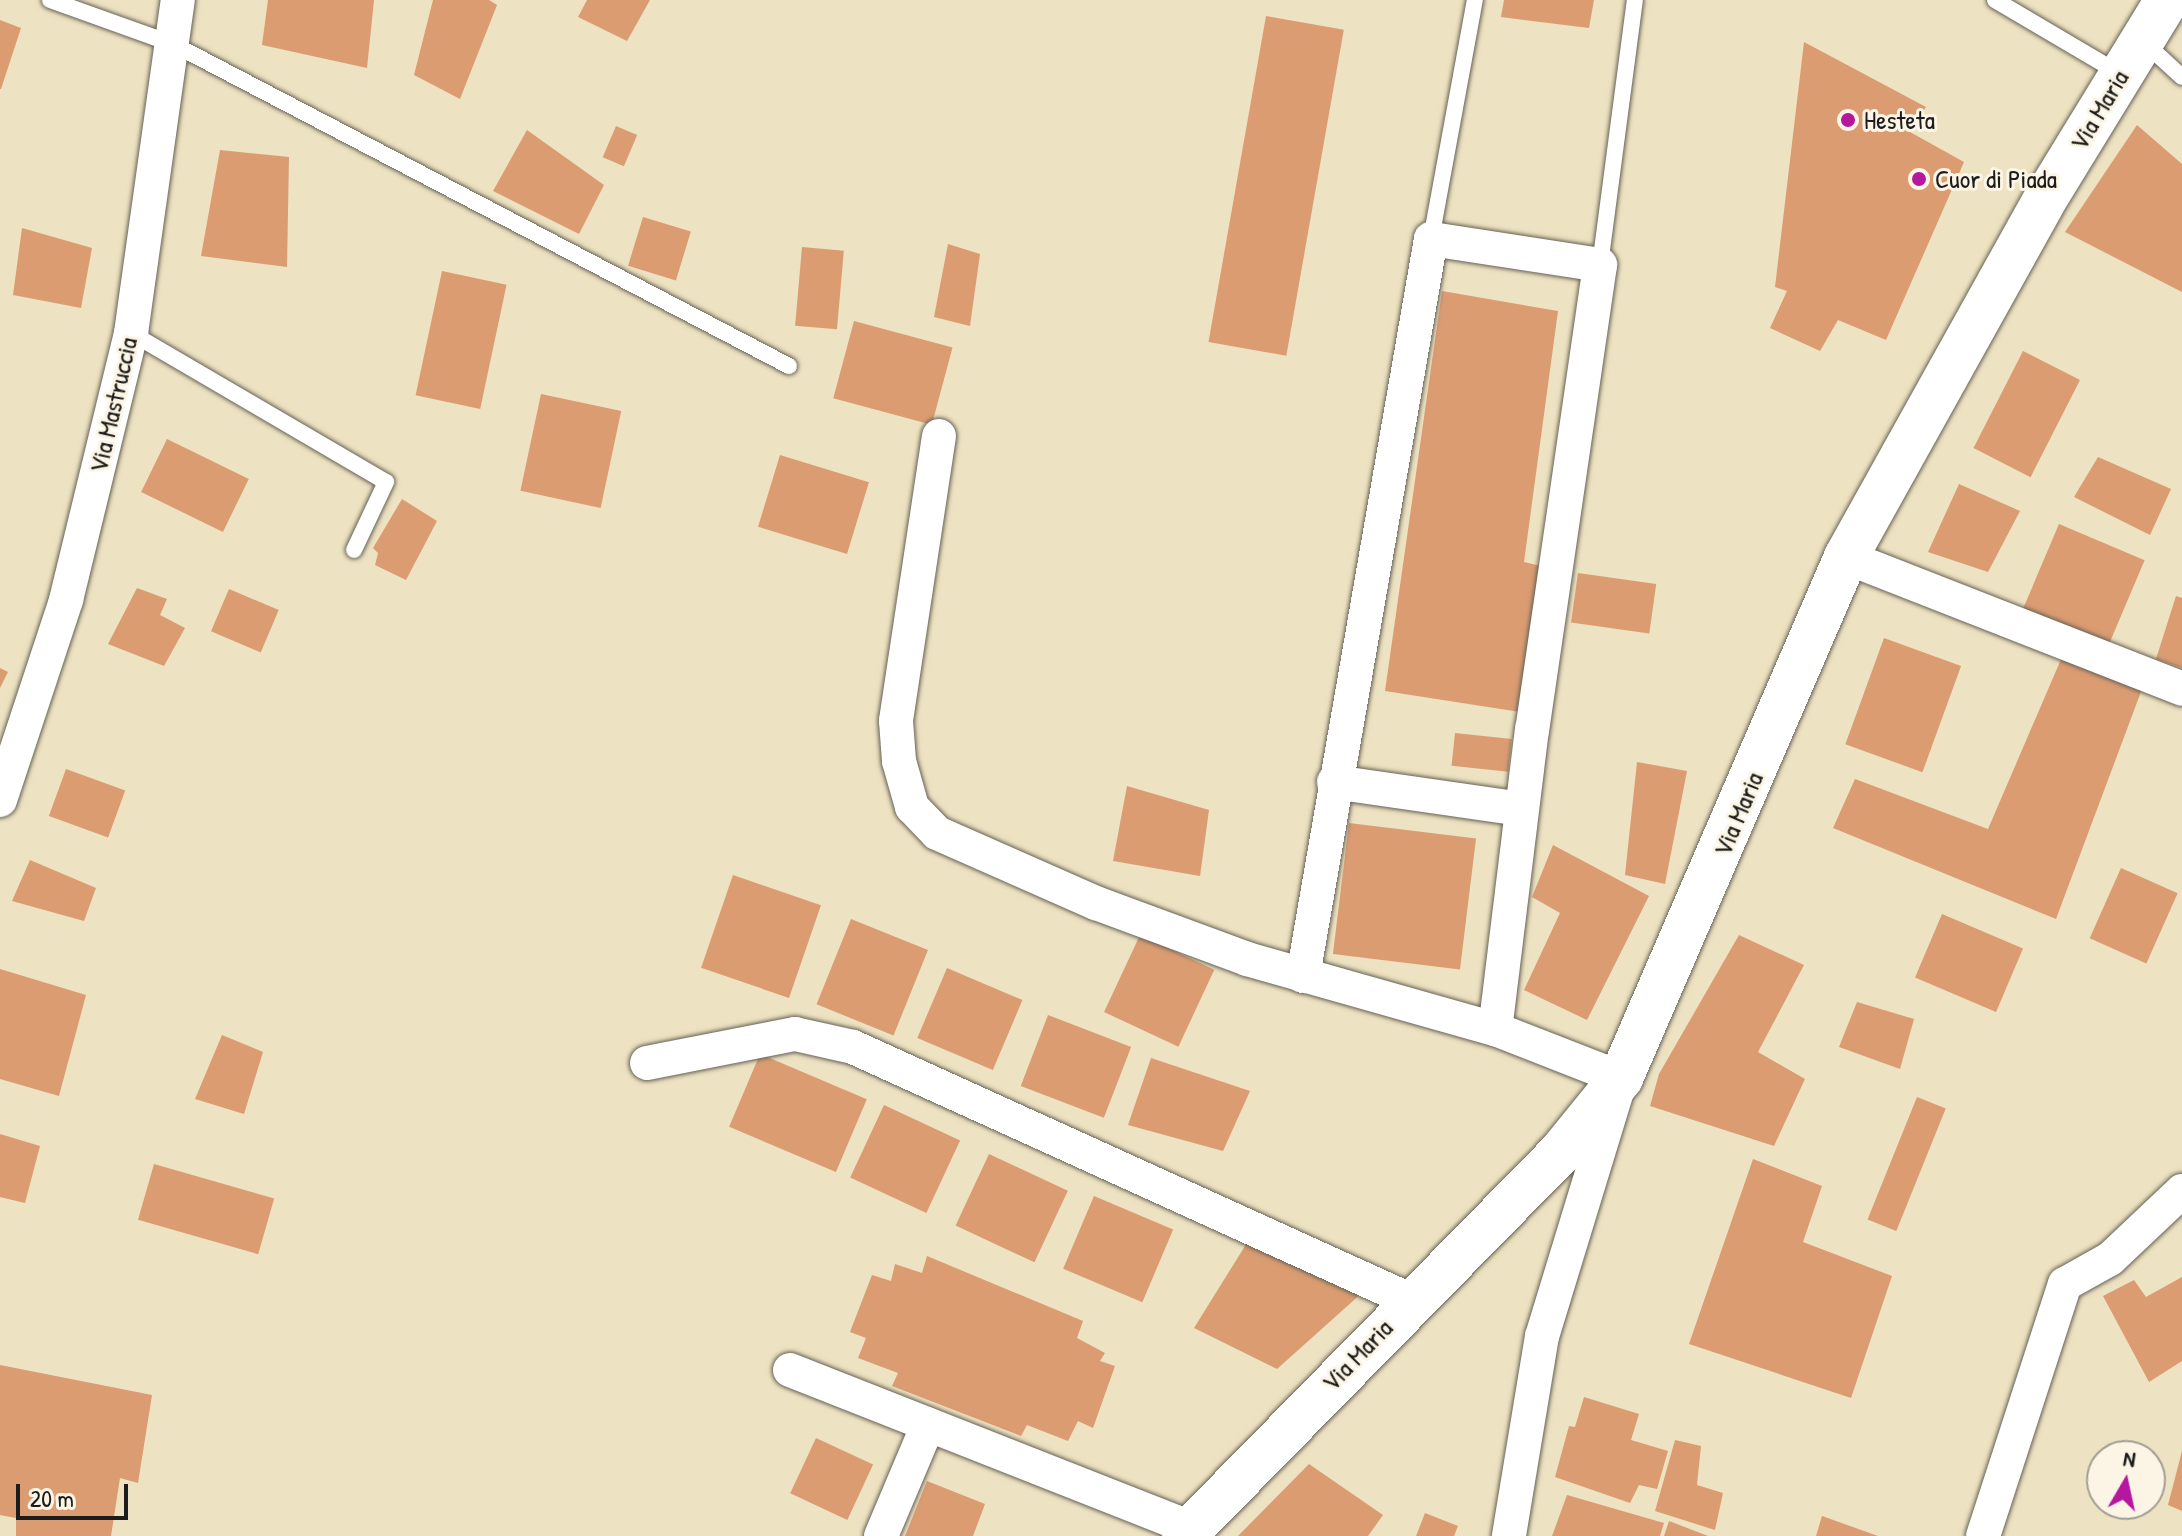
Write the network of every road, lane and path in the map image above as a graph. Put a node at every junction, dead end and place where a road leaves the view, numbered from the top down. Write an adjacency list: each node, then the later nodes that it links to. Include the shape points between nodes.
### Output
1 (50, 0): 7 (lane)
2 (178, 0): 7 (street, Via Mastruccia)
3 (1475, 0): 10 (lane)
4 (1635, 0): 11 (lane)
5 (1995, 0): 8 (lane)
6 (2167, 0): 8 (street, Via Maria)
7 (173, 44): 12 (street, Via Mastruccia); 13 (lane)
8 (2131, 57): 9 (lane); 16 (street, Via Maria, via 1962,342)
9 (2182, 77)
10 (1431, 239): 11 (street); 18 (street)
11 (1600, 265): 20 (street)
12 (131, 333): 15 (lane, via 386,482); 19 (street, Via Mastruccia, via 66,600)
13 (789, 366)
14 (939, 436): 21 (street, via 896,721 899,761 912,807 937,833 978,854 1123,913)
15 (354, 550)
16 (1846, 557): 17 (street); 24 (street, Via Maria)
17 (2182, 689)
18 (1334, 782): 20 (street); 21 (street)
19 (0, 800)
20 (1521, 809): 22 (street)
21 (1303, 976): 22 (street)
22 (1495, 1029): 24 (street)
23 (647, 1063): 26 (street, via 795,1034 853,1047)
24 (1621, 1078): 26 (street, Via Maria, via 1560,1153); 31 (street, via 1542,1336)
25 (2182, 1191): 32 (street, via 2110,1259 2065,1284)
26 (1410, 1300): 29 (street, Via Maria)
27 (790, 1370): 28 (street)
28 (928, 1425): 29 (street); 30 (street)
29 (1188, 1532)
30 (881, 1536)
31 (1509, 1536)
32 (1983, 1536)

